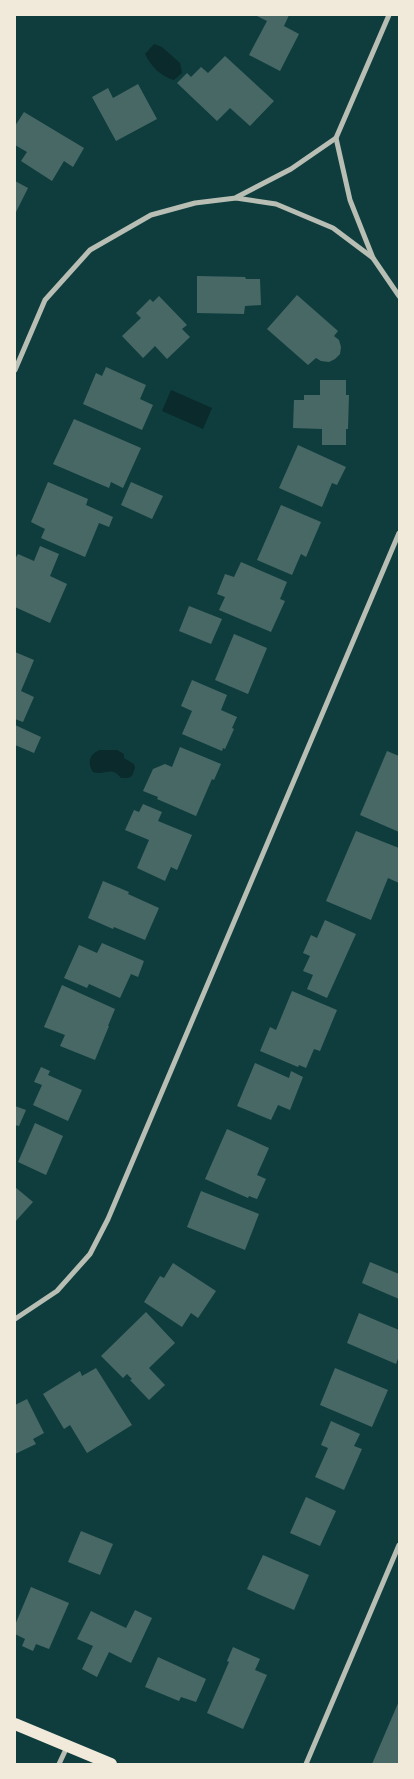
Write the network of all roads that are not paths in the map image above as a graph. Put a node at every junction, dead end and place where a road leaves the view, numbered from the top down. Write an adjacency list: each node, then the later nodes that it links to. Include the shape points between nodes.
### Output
1 (389, 15): 2 (street)
2 (336, 138): 3 (street, via 291,169); 4 (street, via 350,200)
3 (236, 198): 4 (street, via 276,204 302,214 333,228); 6 (street, via 195,203 151,215 90,250 45,300)
4 (373, 258): 5 (street)
5 (399, 296)
6 (15, 370)
7 (399, 533): 8 (street, via 108,1219 90,1254 56,1291)
8 (15, 1319)
9 (399, 1545): 14 (street)
10 (15, 1724): 11 (main road)
11 (67, 1746): 12 (street); 13 (main road)
12 (59, 1764)
13 (111, 1764)
14 (306, 1764)

